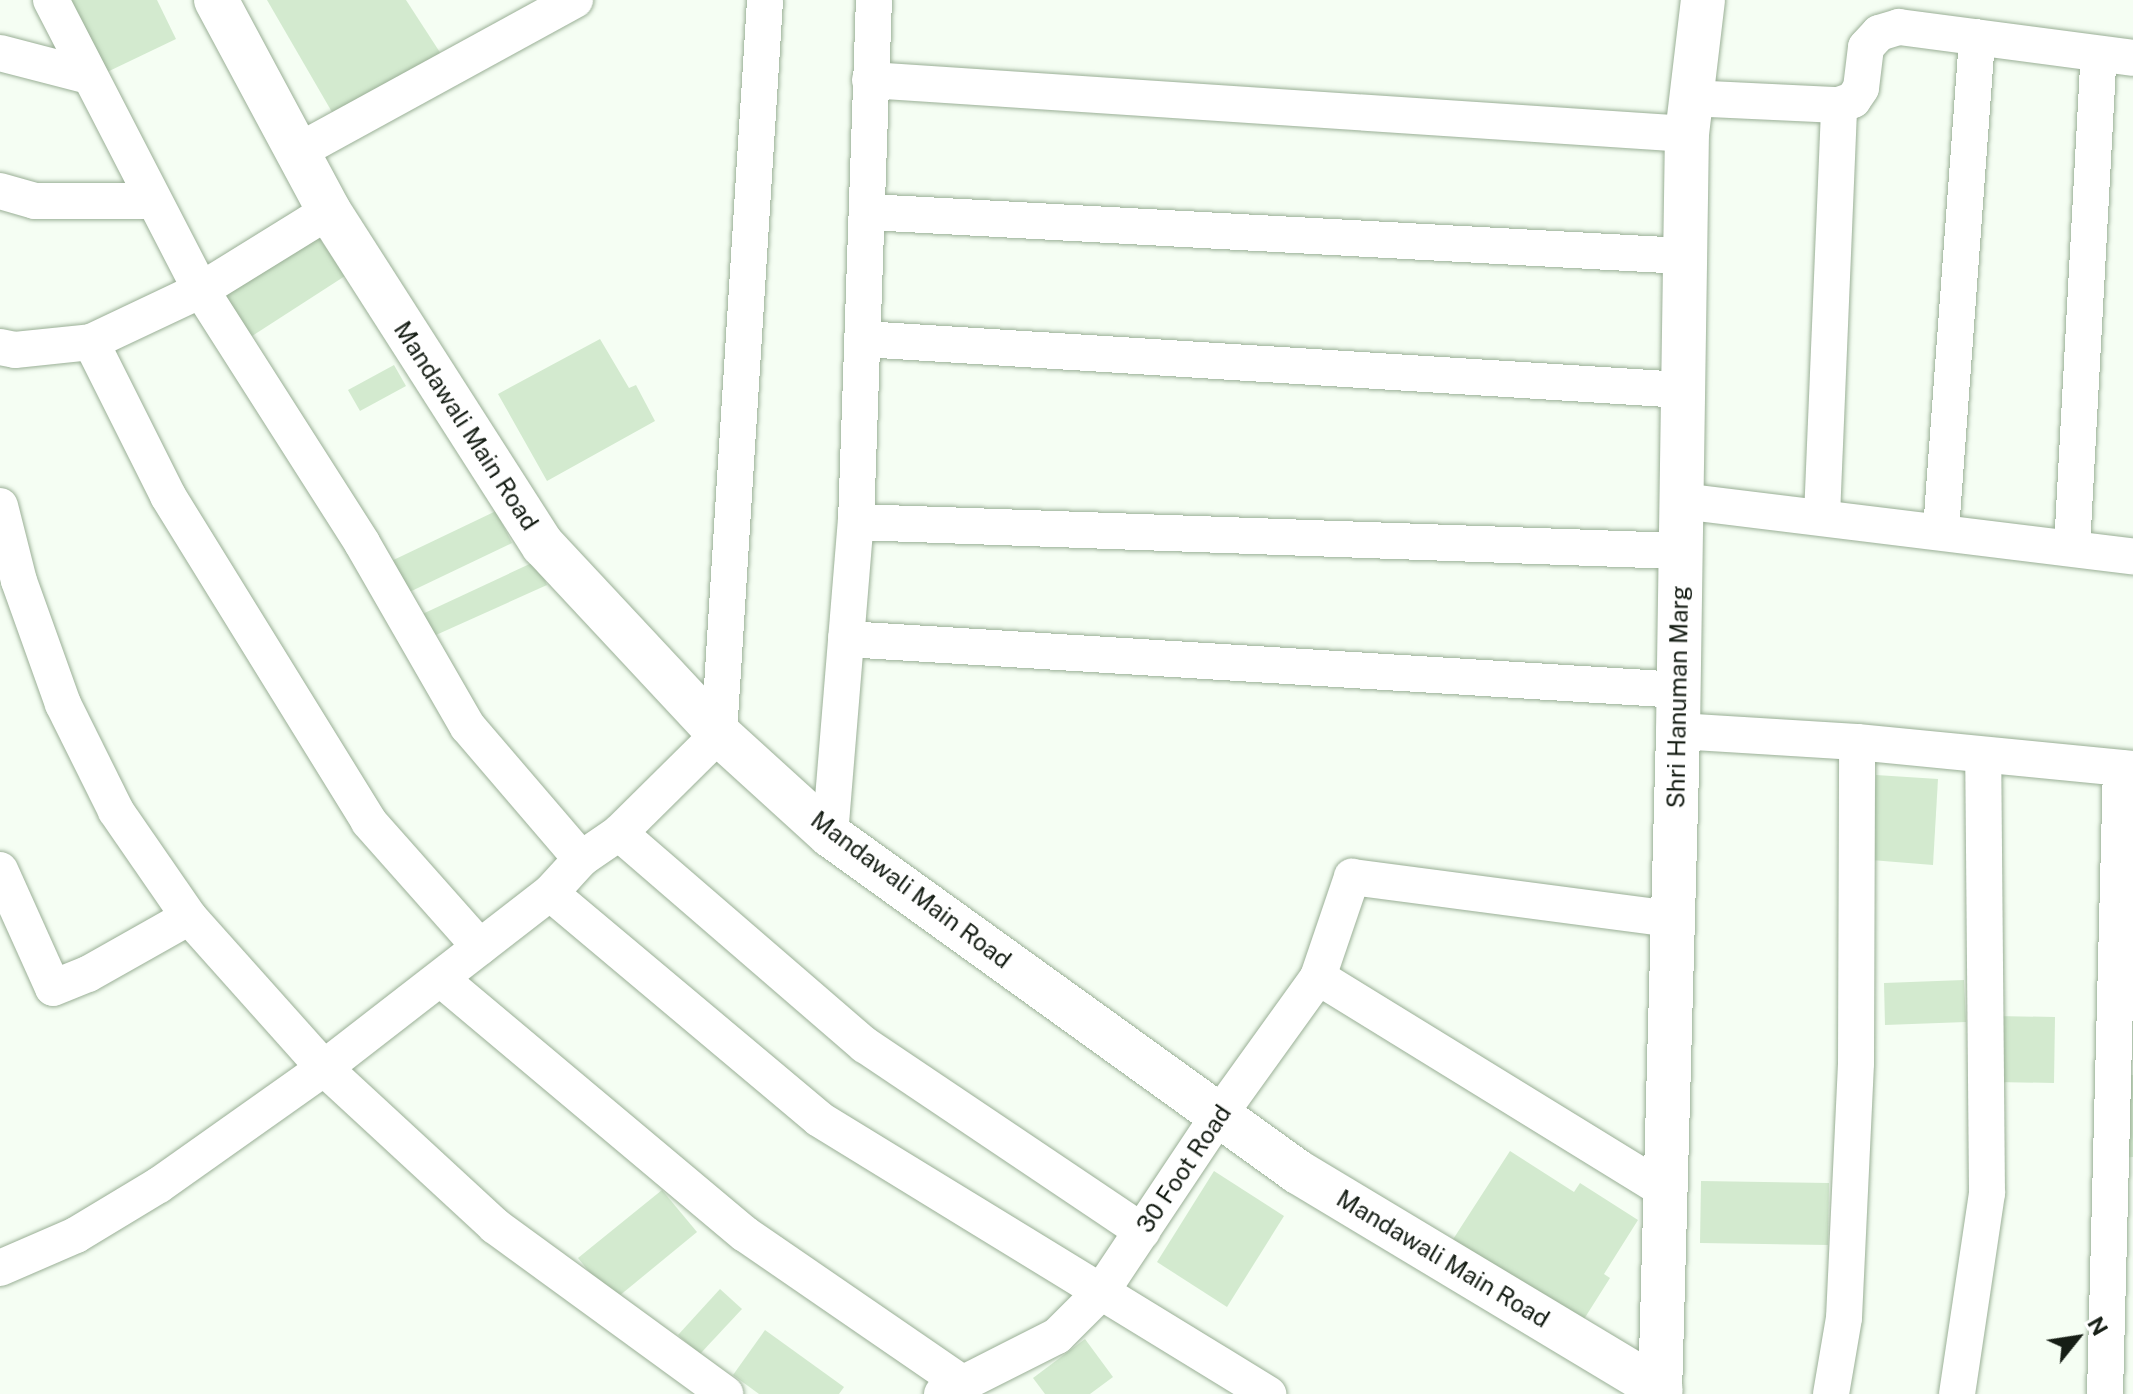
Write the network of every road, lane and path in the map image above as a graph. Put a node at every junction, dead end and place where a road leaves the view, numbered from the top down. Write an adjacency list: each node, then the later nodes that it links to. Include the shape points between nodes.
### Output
1 (51, 0): 10 (street)
2 (216, 0): 14 (street, Mandawali Main Road)
3 (575, 0): 14 (street)
4 (765, 0): 35 (street)
5 (874, 0): 11 (street)
6 (1703, 0): 13 (street, Shri Hanuman Marg)
7 (1977, 37): 9 (street); 12 (street, via 1899,27 1879,33 1866,47 1861,88 1853,100); 29 (street)
8 (0, 53): 10 (street)
9 (2116, 56): 30 (street)
10 (88, 76): 16 (street)
11 (870, 80): 13 (street); 18 (street)
12 (1839, 105): 13 (street); 27 (street)
13 (1688, 116): 19 (street, Shri Hanuman Marg)
14 (297, 152): 17 (street, Mandawali Main Road)
15 (0, 191): 16 (street, via 35,201)
16 (153, 201): 20 (street)
17 (329, 211): 20 (street); 35 (street, Mandawali Main Road, via 543,545)
18 (869, 212): 19 (street); 21 (street)
19 (1685, 256): 24 (street, Shri Hanuman Marg)
20 (201, 290): 22 (street); 41 (street, via 362,543 468,727)
21 (863, 339): 24 (street); 28 (street)
22 (91, 342): 23 (street); 46 (street, via 168,496 369,822)
23 (0, 347)
24 (1683, 390): 25 (street, Shri Hanuman Marg)
25 (1682, 501): 27 (street); 31 (street, Shri Hanuman Marg)
26 (0, 506): 44 (street, via 19,581 63,704 116,811)
27 (1822, 516): 29 (street)
28 (856, 522): 31 (street); 33 (street)
29 (1941, 530): 30 (street)
30 (2072, 547): 32 (street)
31 (1680, 551): 34 (street, Shri Hanuman Marg)
32 (2133, 556)
33 (846, 639): 34 (street); 40 (street)
34 (1678, 710): 36 (street); 45 (street, Shri Hanuman Marg)
35 (719, 734): 39 (street); 40 (street, Mandawali Main Road)
36 (1857, 742): 37 (street); 60 (street, via 1855,1079 1844,1318)
37 (1983, 757): 38 (street); 61 (street, via 1987,1193)
38 (2127, 769): 62 (street)
39 (619, 833): 41 (street); 52 (street, via 865,1045)
40 (830, 835): 50 (street, Mandawali Main Road)
41 (581, 859): 43 (street)
42 (0, 870): 44 (street, via 53,988)
43 (550, 893): 46 (street); 54 (street, via 819,1119)
44 (189, 917): 49 (street)
45 (1673, 919): 47 (street, 30 Foot Road, via 1352,877); 51 (street, Shri Hanuman Marg)
46 (480, 947): 48 (street)
47 (1318, 977): 50 (street, 30 Foot Road); 51 (street)
48 (442, 980): 49 (street); 56 (street, via 745,1234)
49 (324, 1068): 53 (street, via 159,1185 76,1235); 58 (street, via 495,1226)
50 (1219, 1115): 52 (street, 30 Foot Road); 57 (street, Mandawali Main Road, via 1298,1172)
51 (1666, 1191): 57 (street, Shri Hanuman Marg)
52 (1142, 1231): 54 (street, 30 Foot Road)
53 (0, 1268)
54 (1101, 1292): 55 (street); 56 (street, 30 Foot Road, via 1057,1336)
55 (1223, 1384): 59 (street)
56 (953, 1390)
57 (1660, 1392)
58 (725, 1394)
59 (1268, 1394)
60 (1831, 1394)
61 (1957, 1394)
62 (2105, 1394)

